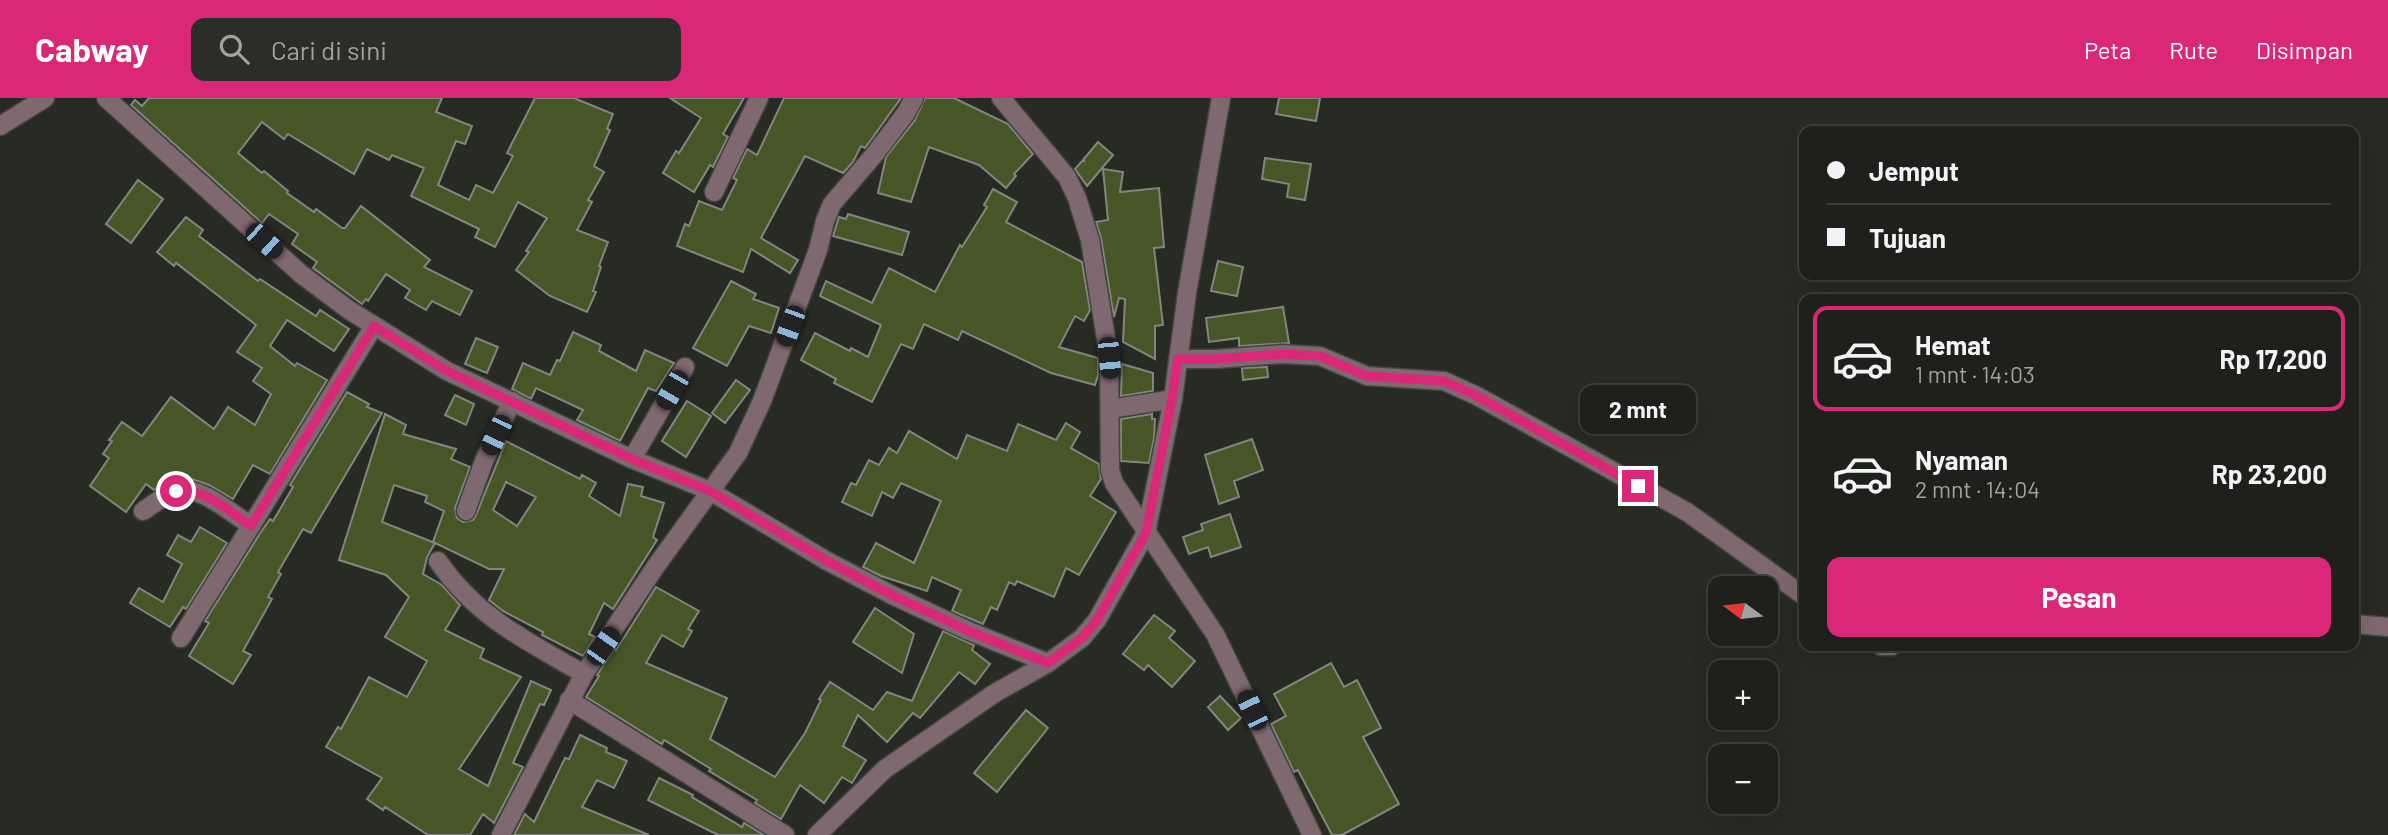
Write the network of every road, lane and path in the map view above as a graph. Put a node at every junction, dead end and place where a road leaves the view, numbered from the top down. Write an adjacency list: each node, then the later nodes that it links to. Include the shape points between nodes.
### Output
1 (45, 98): 7 (street)
2 (106, 98): 9 (street, via 301,274)
3 (759, 98): 8 (street)
4 (914, 98): 16 (street, via 832,204 762,401 738,453)
5 (1001, 98): 14 (street, via 1068,177 1077,198 1090,240 1109,358)
6 (1221, 98): 10 (street)
7 (0, 126)
8 (714, 192)
9 (374, 326): 13 (street, via 447,371); 19 (street)
10 (1178, 359): 12 (street); 22 (street, via 1320,356 1367,376 1444,381 1687,512)
11 (685, 368): 15 (street)
12 (1172, 399): 14 (street); 20 (street)
13 (512, 401): 15 (street); 18 (street)
14 (1110, 409): 20 (street, via 1110,470 1118,490)
15 (632, 459): 16 (street)
16 (710, 491): 26 (street, via 894,596); 27 (street)
17 (144, 511): 19 (street, via 170,494 189,489)
18 (466, 511)
19 (251, 526): 25 (street)
20 (1153, 541): 26 (street, via 1082,638); 29 (street, via 1215,634)
21 (439, 561): 27 (street, via 486,615)
22 (1799, 592)
23 (2359, 624): 24 (street)
24 (2388, 627)
25 (181, 638)
26 (1048, 663): 32 (street, via 995,693 885,769)
27 (584, 674): 28 (street)
28 (569, 700): 30 (street); 31 (street)
29 (1305, 831)
30 (501, 835)
31 (785, 835)
32 (817, 835)

